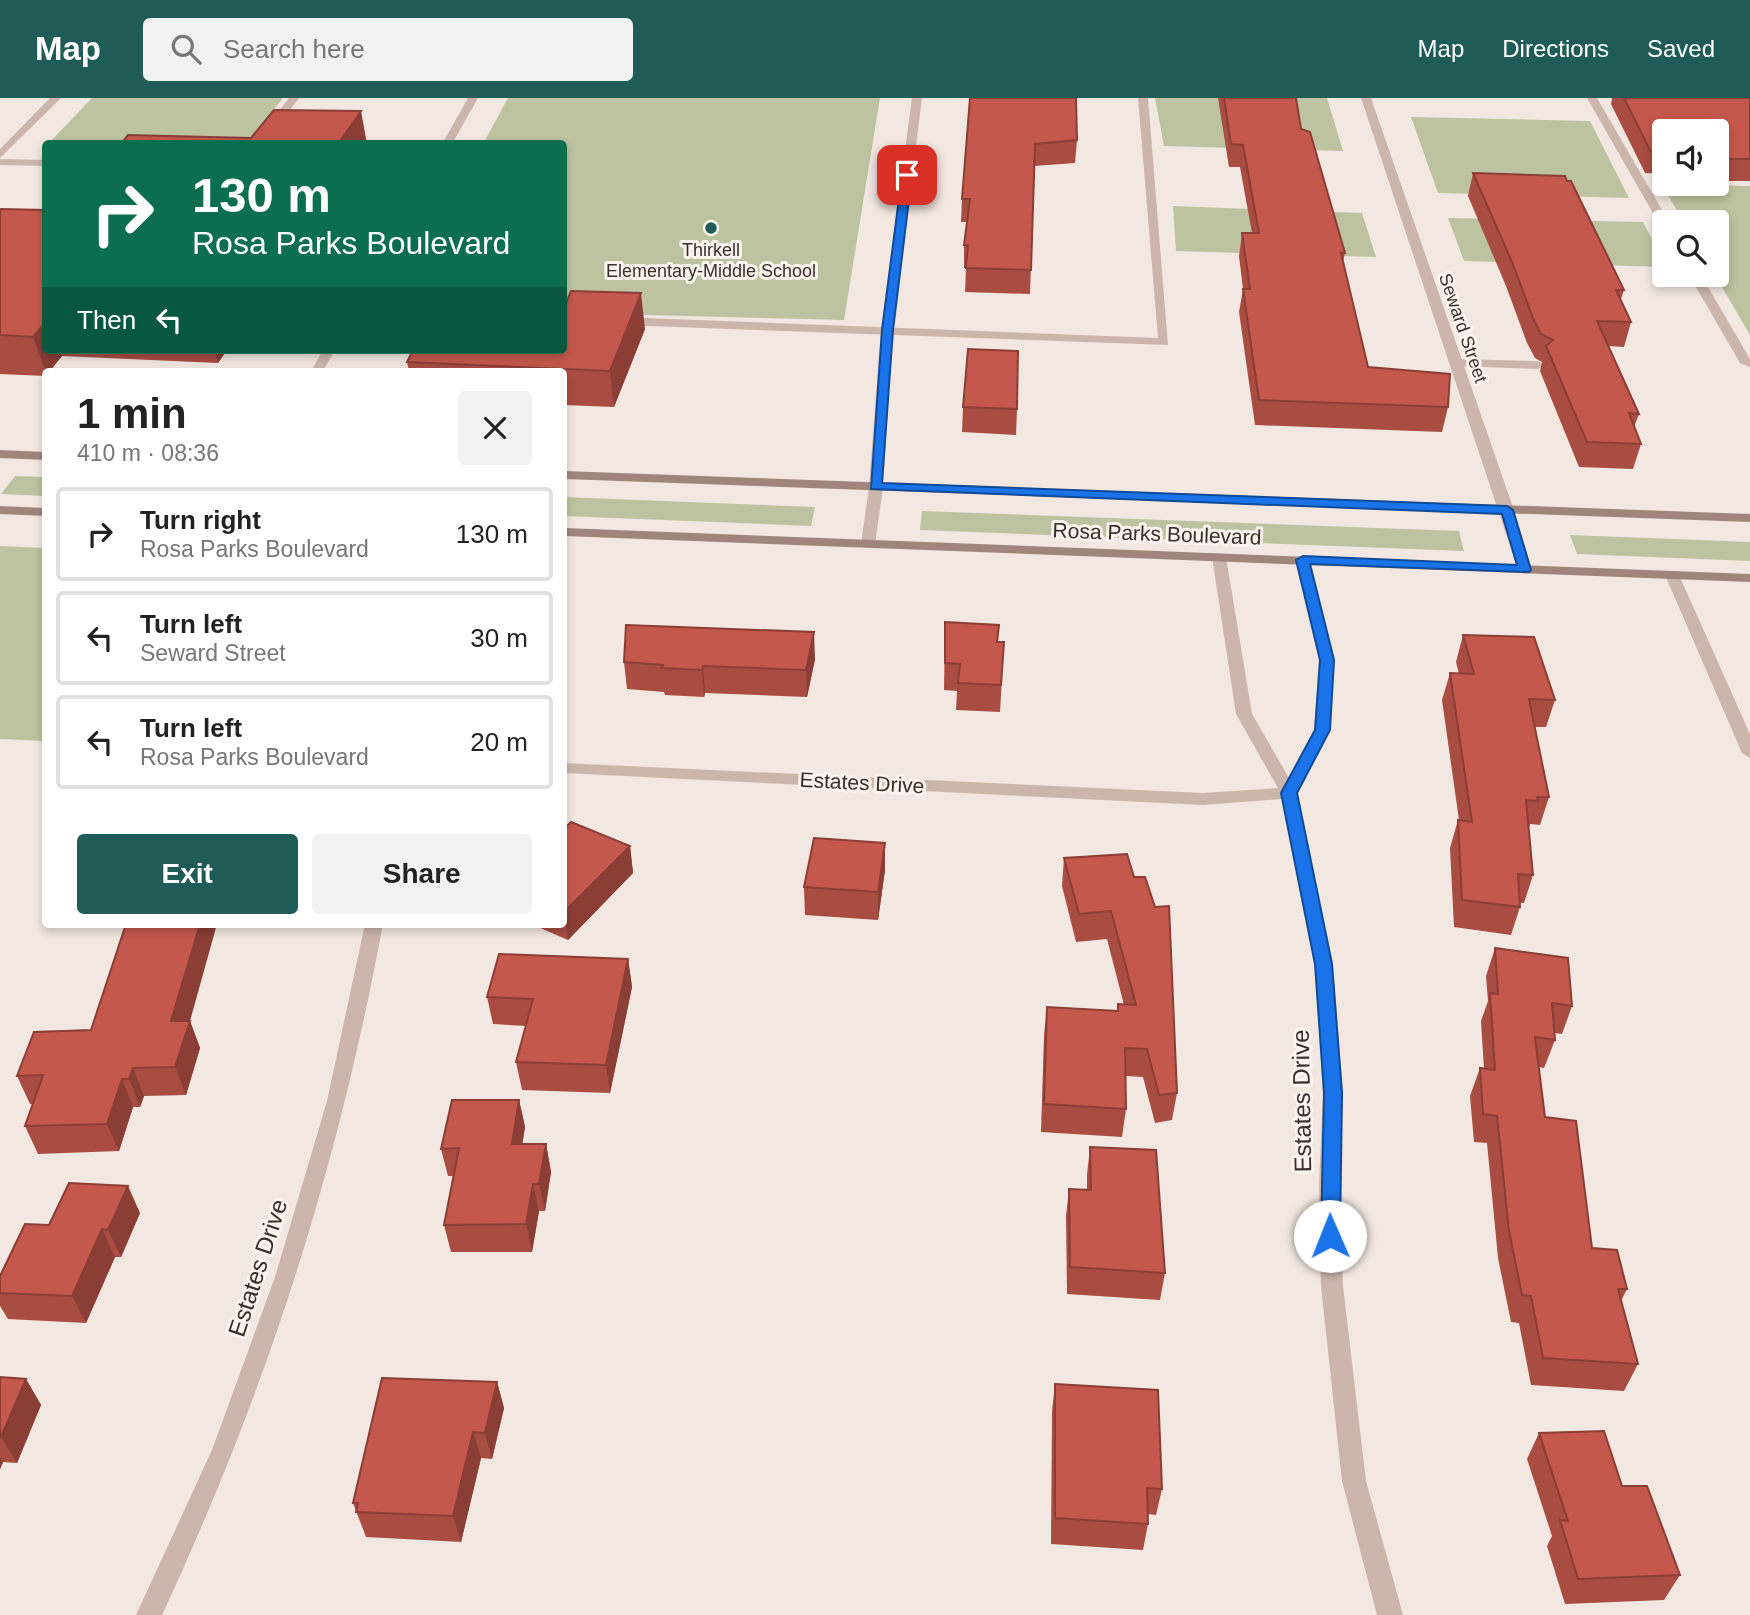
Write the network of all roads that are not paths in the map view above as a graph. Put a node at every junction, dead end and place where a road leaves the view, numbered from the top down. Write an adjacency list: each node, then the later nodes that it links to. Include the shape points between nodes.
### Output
1 (56, 98): 10 (street)
2 (294, 98): 8 (street)
3 (473, 98): 9 (street)
4 (917, 98): 16 (street)
5 (1143, 98): 16 (street, via 1164,342)
6 (1366, 98): 17 (street, Seward Street)
7 (1592, 98): 13 (street)
8 (261, 140)
9 (449, 140)
10 (0, 155)
11 (0, 162): 12 (street)
12 (42, 163)
13 (1657, 210)
14 (1702, 287): 18 (street)
15 (605, 320): 16 (street)
16 (887, 330): 23 (street)
17 (1457, 363): 19 (street); 25 (street, Seward Street)
18 (1750, 363)
19 (1538, 365)
20 (0, 454): 21 (street)
21 (42, 456)
22 (567, 475): 23 (street, Rosa Parks Boulevard)
23 (876, 486): 25 (street, Rosa Parks Boulevard); 29 (street)
24 (0, 510): 26 (street)
25 (1507, 510): 27 (street, Rosa Parks Boulevard); 32 (street, Seward Street)
26 (42, 512)
27 (1750, 518)
28 (567, 532): 29 (street, Rosa Parks Boulevard)
29 (868, 544): 30 (street, Rosa Parks Boulevard)
30 (1219, 557): 31 (street, Rosa Parks Boulevard); 37 (street, Estates Drive, via 1244,714)
31 (1303, 560): 32 (street, Rosa Parks Boulevard); 37 (street, via 1327,660 1322,730)
32 (1525, 570): 33 (street, Rosa Parks Boulevard)
33 (1672, 575): 34 (street, Rosa Parks Boulevard); 35 (street)
34 (1750, 578)
35 (1750, 753)
36 (567, 768): 37 (street, Estates Drive, via 1203,799)
37 (1289, 793): 40 (street, Estates Drive, via 1324,964 1333,1093 1329,1185 1332,1286 1353,1481)
38 (373, 928): 39 (street, Estates Drive, via 342,1076 266,1334)
39 (149, 1615)
40 (1390, 1615)

